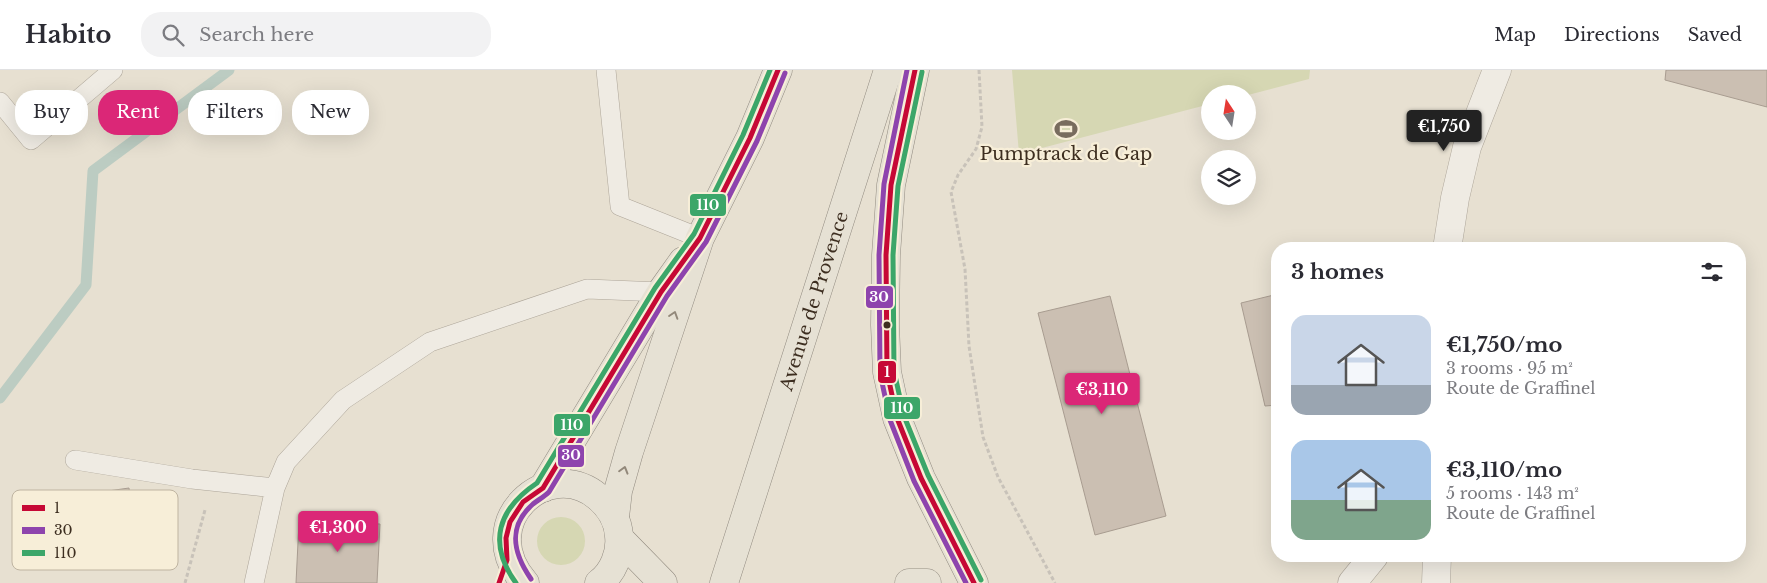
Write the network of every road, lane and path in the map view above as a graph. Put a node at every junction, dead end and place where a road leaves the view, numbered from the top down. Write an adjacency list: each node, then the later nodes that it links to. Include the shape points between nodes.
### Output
1 (113, 70): 8 (lane, via 31,140)
2 (606, 70): 9 (lane, via 620,206)
3 (778, 70): 9 (main road, via 750,138)
4 (888, 70): 25 (main road, Avenue de Provence)
5 (915, 70): 28 (main road, via 891,185 886,254 887,372 897,418 921,478)
6 (978, 70): 29 (path, via 982,127 976,149 951,192 965,269 969,346 983,436 998,477)
7 (1497, 70): 10 (street, via 1467,147)
8 (0, 102)
9 (700, 238): 11 (main road); 16 (main road, one-way to 9, via 618,491 629,452)
10 (1448, 242)
11 (661, 292): 14 (lane, via 587,288 430,342 342,400 286,462); 15 (main road)
12 (74, 460): 13 (lane)
13 (212, 480): 14 (lane); 19 (path)
14 (275, 488): 20 (lane)
15 (543, 488): 16 (main road, via 568,485 592,492 605,503); 17 (main road, via 516,508 506,540)
16 (617, 528): 23 (main road, via 618,554 613,568); 24 (main road)
17 (508, 557): 21 (main road); 22 (main road)
18 (1437, 562): 30 (street)
19 (186, 583)
20 (254, 583)
21 (498, 583)
22 (526, 583)
23 (599, 583)
24 (663, 583)
25 (724, 583)
26 (910, 583): 27 (main road)
27 (927, 583)
28 (974, 583)
29 (1055, 583)
30 (1436, 583)

